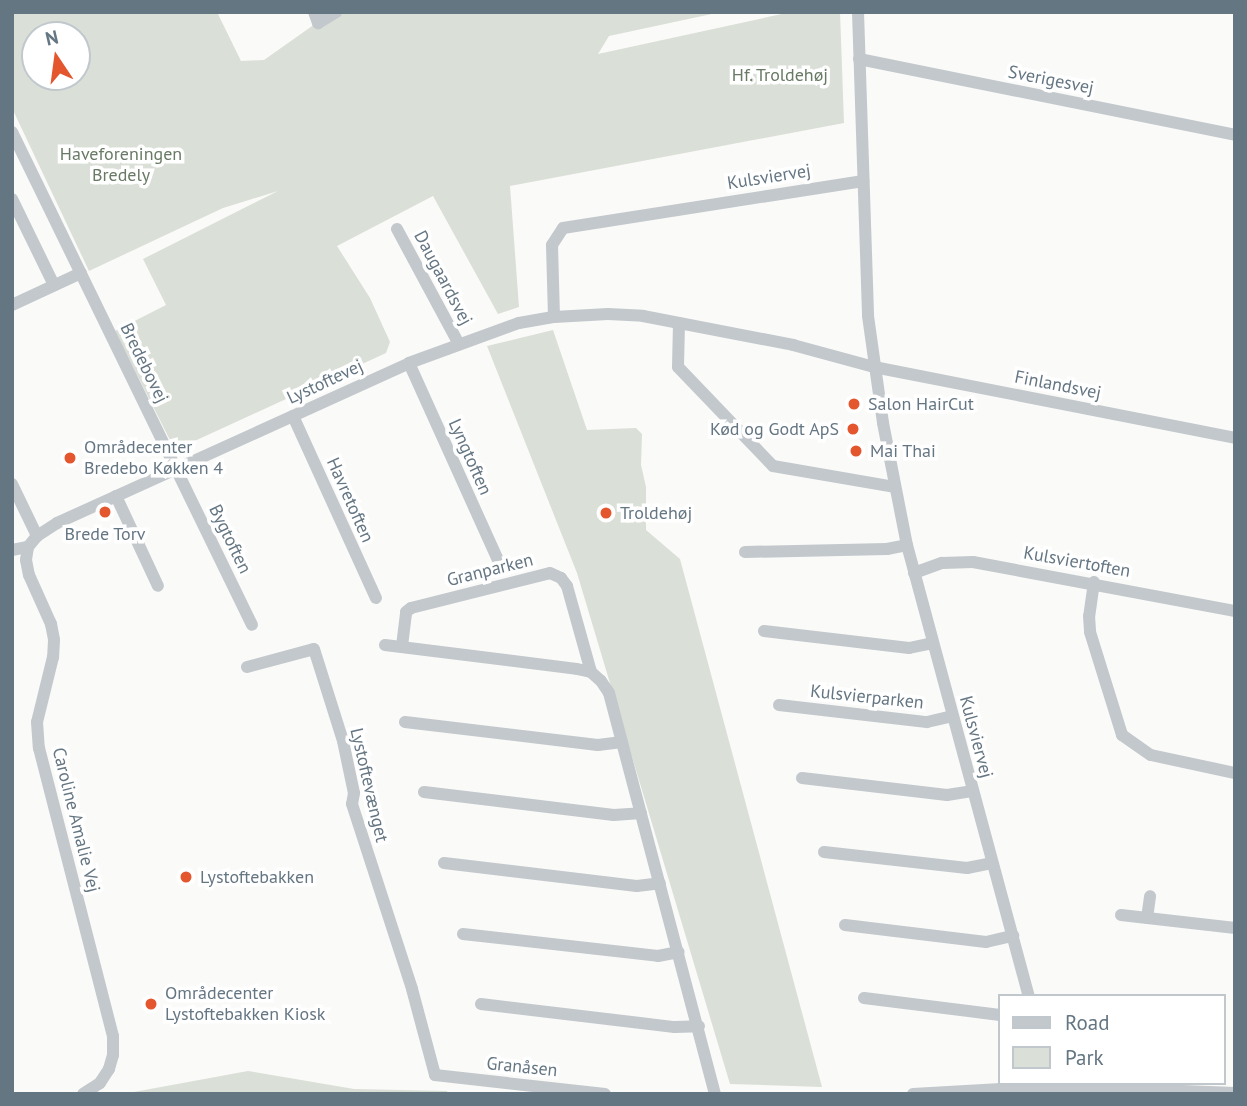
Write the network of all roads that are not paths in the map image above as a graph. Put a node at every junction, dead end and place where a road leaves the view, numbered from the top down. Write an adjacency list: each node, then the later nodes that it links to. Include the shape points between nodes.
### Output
1 (313, 12): 2 (street, via 318,23)
2 (336, 12)
3 (858, 12): 4 (street, Kulsviervej)
4 (859, 59): 6 (street, Sverigesvej); 7 (street, Kulsviervej)
5 (12, 132): 10 (street, Bredebovej)
6 (1235, 135)
7 (863, 181): 13 (street, Kulsviervej, via 563,228 552,245); 17 (street, Kulsviervej)
8 (12, 199): 11 (street)
9 (397, 229): 15 (street, Daugaardsvej)
10 (81, 272): 11 (street); 20 (street, Bredebovej)
11 (54, 285): 12 (street)
12 (12, 304)
13 (554, 317): 14 (street, Lystoftevej, via 608,314); 15 (street, Lystoftevej, via 519,323)
14 (679, 323): 17 (street, Lystoftevej, via 793,345); 22 (street, via 678,368 773,466)
15 (459, 344): 16 (street, Lystoftevej)
16 (409, 363): 18 (street, Lystoftevej); 28 (street, Lyngtoften)
17 (874, 367): 19 (street, Finlandsvej); 22 (street, Kulsviervej)
18 (293, 416): 20 (street, Lystoftevej); 32 (street, Havretoften)
19 (1235, 438)
20 (176, 469): 23 (street, Lystoftevej); 34 (street, Bygtoften)
21 (12, 484): 24 (street)
22 (894, 487): 25 (street, Kulsviervej)
23 (116, 496): 24 (street, Lystoftevej, via 53,525); 31 (street)
24 (33, 541): 26 (street, Lystoftevej); 70 (street, Caroline Amalie Vej, via 26,560 29,575 54,640 37,722 39,748 113,1036 109,1069 100,1083)
25 (906, 545): 27 (street); 29 (street, Kulsviervej)
26 (12, 550)
27 (744, 552)
28 (500, 565)
29 (914, 573): 30 (street, Kulsviertoften, via 942,564 973,562); 36 (street, Kulsviervej)
30 (1094, 582): 33 (street, Kulsviertoften); 45 (street, via 1090,632 1122,735 1150,755)
31 (158, 586)
32 (376, 598)
33 (1235, 611)
34 (252, 625)
35 (764, 631): 36 (street, via 909,648)
36 (932, 643): 42 (street, Kulsviervej)
37 (386, 645): 38 (street)
38 (402, 646): 40 (street); 40 (street, Granparken, via 406,612 411,608 550,573 567,586)
39 (247, 667): 67 (street, Lystoftevænget, via 314,649 343,741 354,793 352,804)
40 (591, 672): 44 (street, Granparken, via 609,693)
41 (779, 705): 42 (street, Kulsvierparken, via 928,722)
42 (951, 716): 47 (street, Kulsviervej)
43 (405, 722): 44 (street, via 598,746)
44 (622, 742): 49 (street, Granparken)
45 (1235, 773)
46 (802, 778): 47 (street, via 947,796)
47 (972, 790): 52 (street, Kulsviervej)
48 (424, 792): 49 (street, via 614,815)
49 (641, 813): 53 (street, Granparken)
50 (824, 852): 52 (street, via 967,868)
51 (444, 863): 53 (street, via 637,886)
52 (992, 863): 60 (street, Kulsviervej)
53 (660, 883): 61 (street, Granparken)
54 (1150, 897): 56 (street)
55 (1121, 915): 56 (street)
56 (1147, 918): 58 (street)
57 (845, 925): 60 (street, via 986,942)
58 (1235, 928)
59 (463, 934): 61 (street, via 658,956)
60 (1013, 936): 62 (street, Kulsviervej)
61 (679, 953): 66 (street, Granparken)
62 (1029, 994)
63 (864, 998): 65 (street)
64 (481, 1004): 66 (street)
65 (998, 1015)
66 (699, 1026): 72 (street, Granparken)
67 (435, 1075): 71 (street, Granåsen)
68 (1055, 1088): 69 (street); 73 (street)
69 (1235, 1093)
70 (83, 1094)
71 (605, 1094)
72 (715, 1094)
73 (913, 1094)

